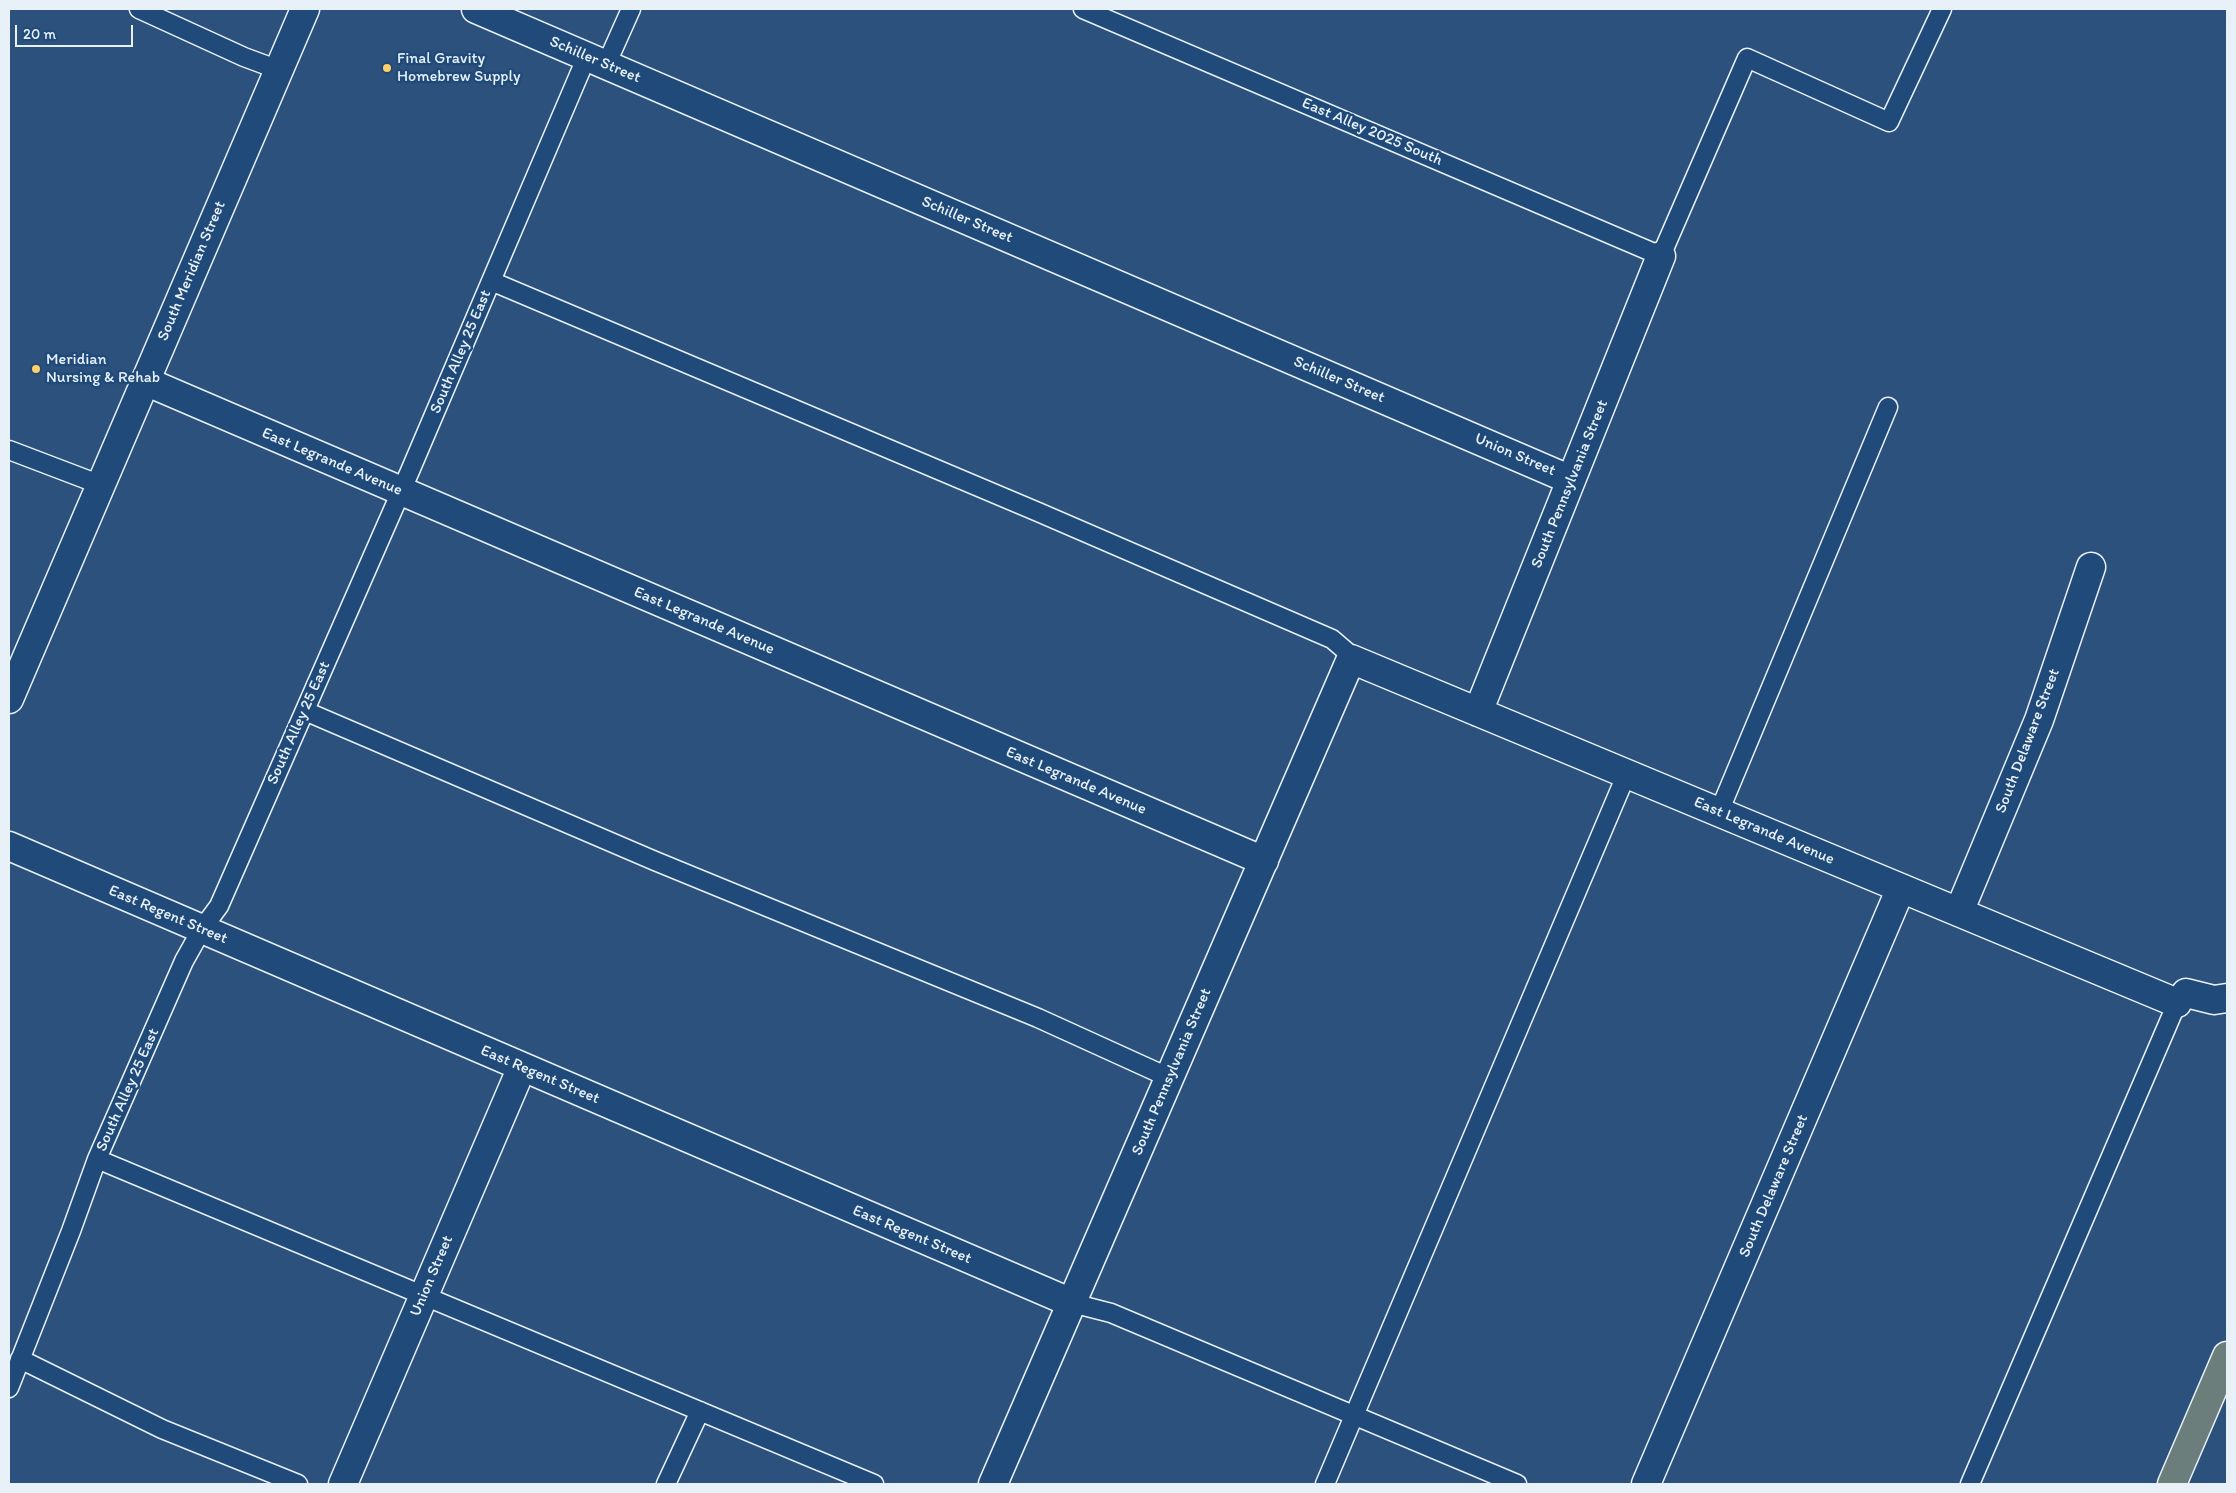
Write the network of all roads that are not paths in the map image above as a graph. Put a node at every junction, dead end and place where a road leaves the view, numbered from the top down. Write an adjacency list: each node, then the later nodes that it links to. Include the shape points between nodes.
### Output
1 (139, 9): 8 (lane)
2 (305, 9): 8 (street, South Meridian Street)
3 (476, 9): 7 (street, Schiller Street)
4 (631, 9): 7 (lane, South Alley 25 East)
5 (1083, 9): 9 (lane, East Alley 2025 South)
6 (1942, 9): 9 (lane, via 1890,122 1747,58)
7 (596, 60): 10 (lane, South Alley 25 East); 13 (street, Schiller Street)
8 (279, 70): 11 (street, South Meridian Street)
9 (1661, 256): 15 (street, South Pennsylvania Street)
10 (491, 281): 17 (lane, South Alley 25 East); 19 (lane, via 1332,639)
11 (145, 381): 16 (street, South Meridian Street); 17 (street, East Legrande Avenue)
12 (1888, 407): 24 (lane)
13 (1458, 430): 15 (street, Union Street)
14 (9, 450): 16 (lane)
15 (1571, 480): 22 (street, South Pennsylvania Street)
16 (101, 485): 20 (street, South Meridian Street)
17 (401, 491): 21 (lane, South Alley 25 East); 26 (street, East Legrande Avenue)
18 (2091, 567): 28 (street, South Delaware Street, via 2039,720)
19 (1351, 659): 22 (street, East Legrande Avenue); 26 (street, South Pennsylvania Street)
20 (9, 700)
21 (304, 711): 29 (lane, South Alley 25 East, via 219,906); 33 (lane, via 655,861 1038,1018)
22 (1478, 712): 23 (street, East Legrande Avenue)
23 (1627, 774): 24 (street, East Legrande Avenue); 41 (lane)
24 (1719, 812): 27 (street, East Legrande Avenue)
25 (9, 846): 29 (street, East Regent Street)
26 (1264, 861): 33 (street, South Pennsylvania Street)
27 (1901, 888): 28 (street, East Legrande Avenue); 49 (street, South Delaware Street)
28 (1959, 912): 30 (street, East Legrande Avenue)
29 (202, 929): 32 (street, East Regent Street); 34 (lane, South Alley 25 East, via 184,961)
30 (2181, 998): 31 (street, East Legrande Avenue); 50 (lane)
31 (2227, 998)
32 (522, 1067): 35 (street, Union Street); 36 (street, East Regent Street)
33 (1170, 1078): 36 (street, South Pennsylvania Street)
34 (97, 1159): 35 (lane); 38 (lane, South Alley 25 East)
35 (424, 1295): 40 (lane); 43 (street, Union Street)
36 (1072, 1303): 41 (lane, via 1110,1313); 46 (street, South Pennsylvania Street)
37 (2227, 1356): 51 (main road)
38 (20, 1359): 39 (lane, South Alley 25 East); 42 (lane, via 162,1429)
39 (9, 1388)
40 (700, 1411): 44 (lane); 45 (lane)
41 (1354, 1416): 47 (lane); 48 (lane)
42 (298, 1484)
43 (343, 1484)
44 (666, 1484)
45 (874, 1484)
46 (993, 1484)
47 (1325, 1484)
48 (1517, 1484)
49 (1646, 1484)
50 (1970, 1484)
51 (2172, 1484)

